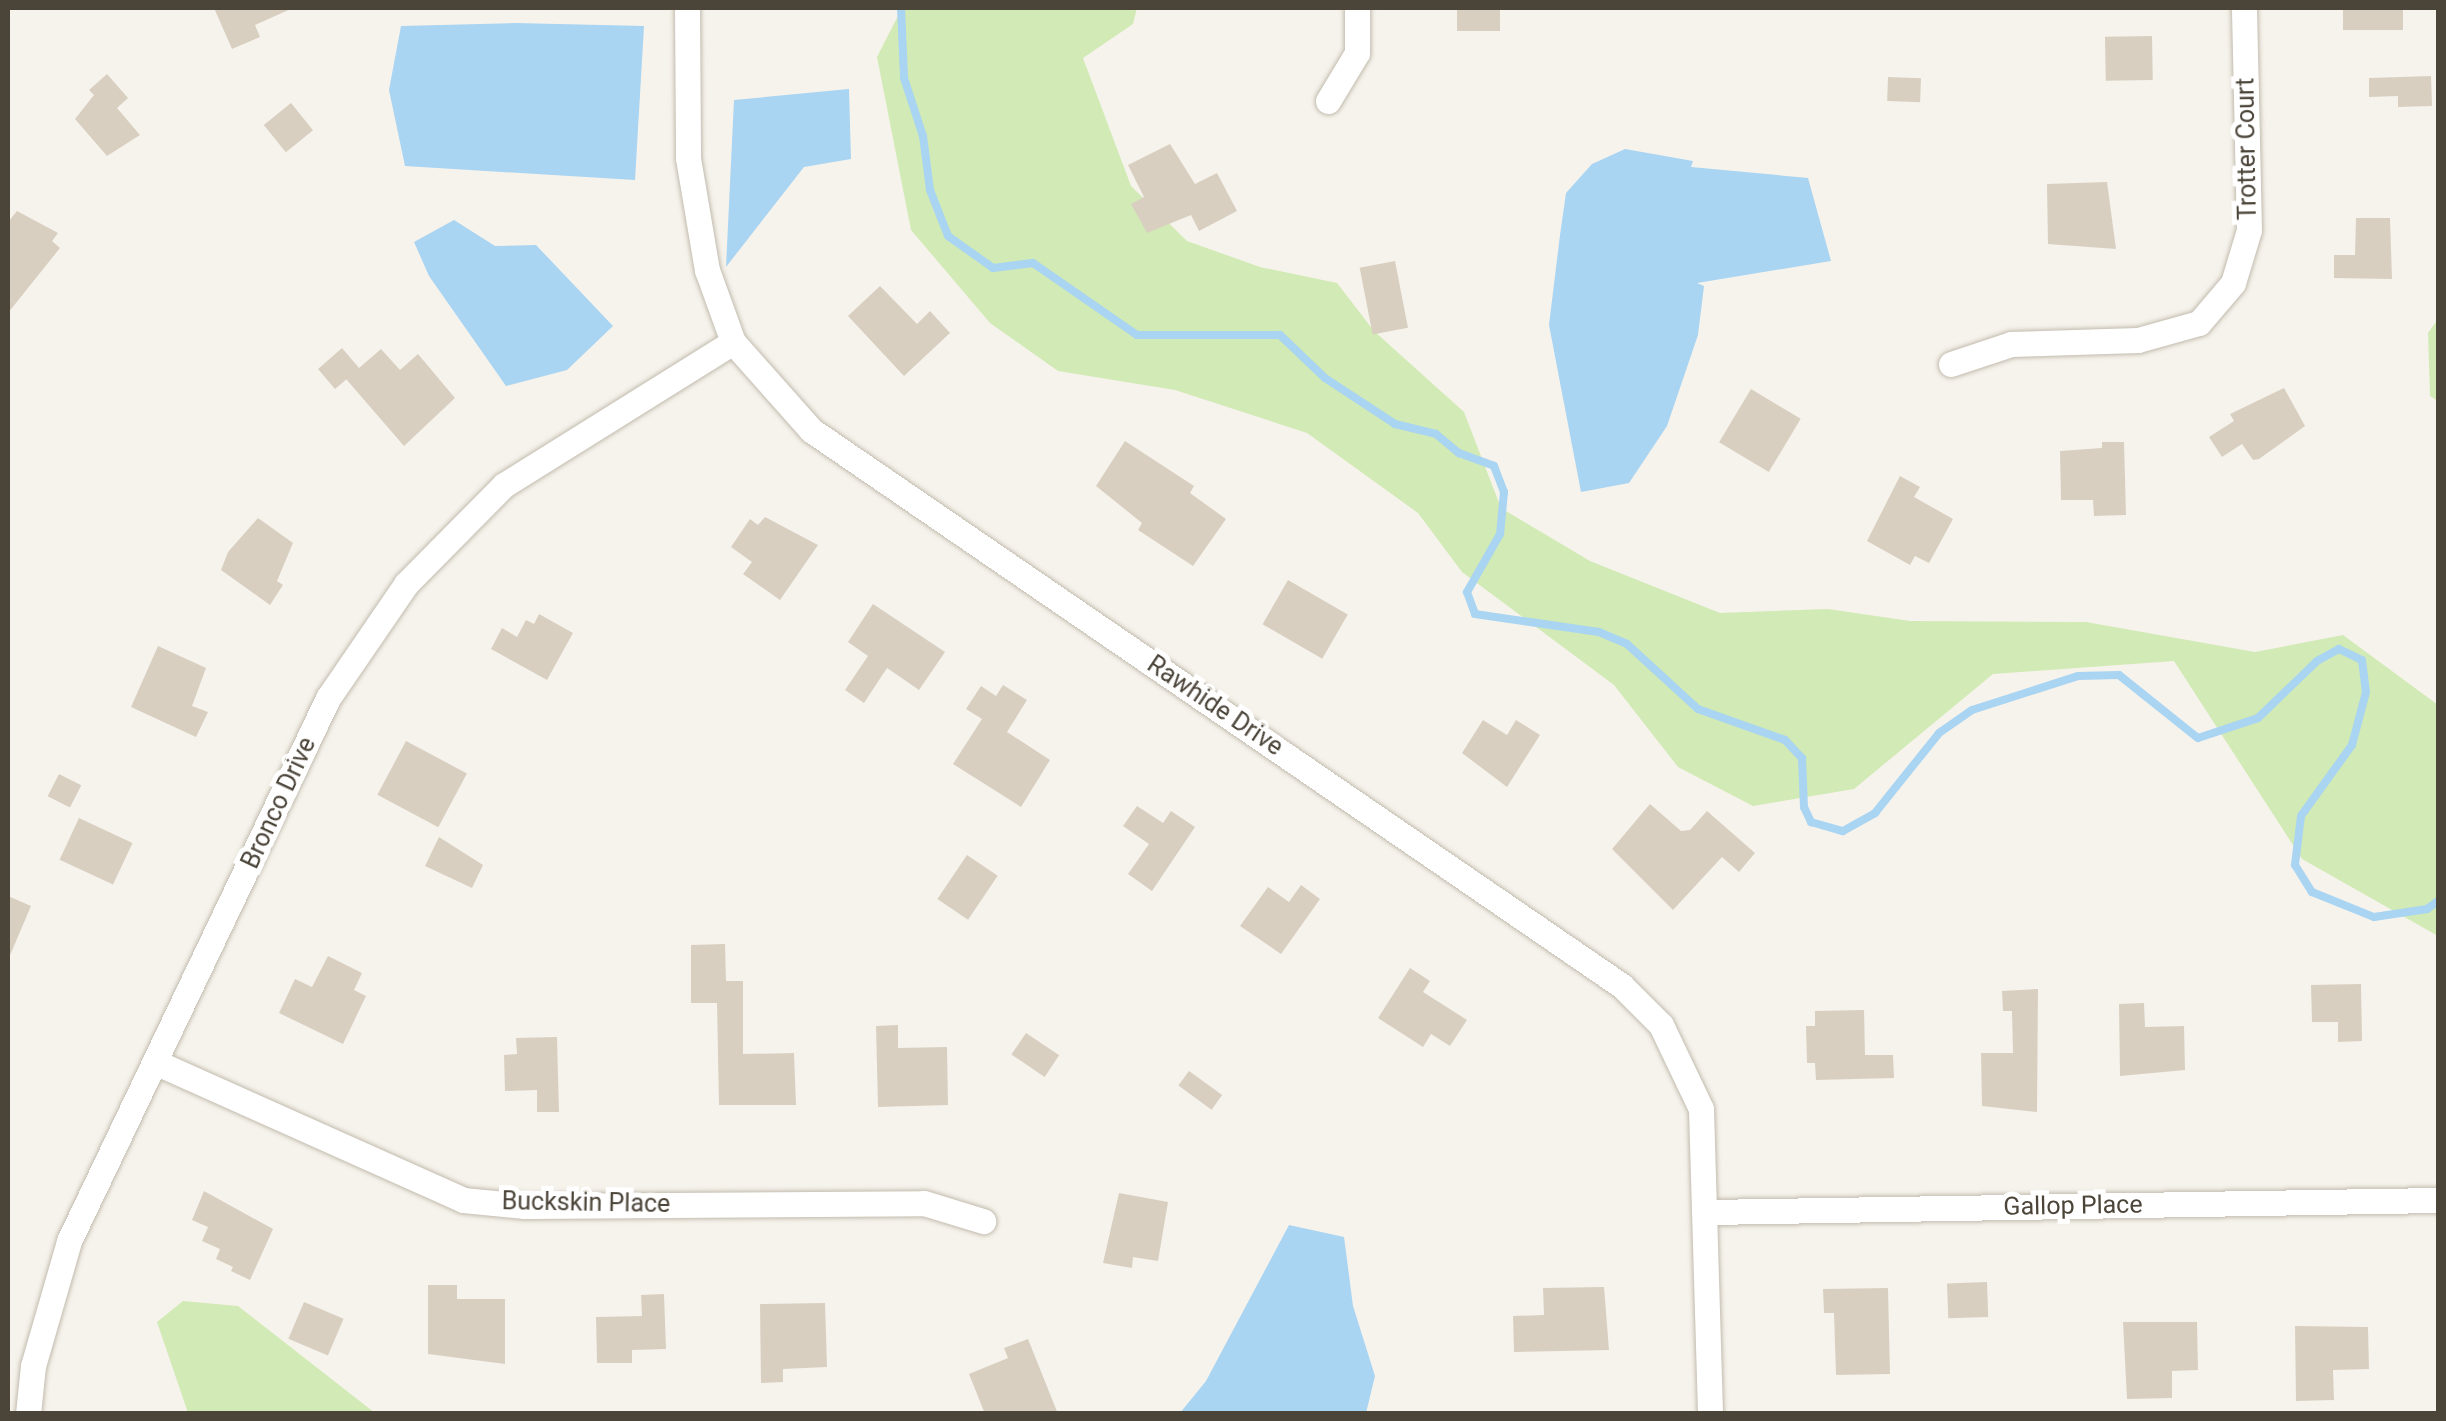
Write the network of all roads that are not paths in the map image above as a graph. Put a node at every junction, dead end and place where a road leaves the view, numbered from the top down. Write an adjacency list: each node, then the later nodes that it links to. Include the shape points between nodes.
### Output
1 (687, 8): 5 (street, Rawhide Drive, via 688,158 707,270)
2 (1356, 8): 4 (street, via 1357,52)
3 (2244, 8): 6 (street, Trotter Court, via 2248,230 2233,283 2199,323 2138,340 2012,344)
4 (1328, 101)
5 (733, 342): 7 (street, Bronco Drive, via 504,486 406,584 328,698); 9 (street, Rawhide Drive, via 811,430 1622,986 1661,1025 1702,1109)
6 (1951, 364)
7 (155, 1062): 10 (street, Buckskin Place, via 464,1200 526,1206 924,1203); 11 (street, Bronco Drive, via 70,1240 33,1366)
8 (2438, 1200): 9 (street, Gallop Place)
9 (1707, 1212): 12 (street, Rawhide Drive)
10 (983, 1222)
11 (28, 1414)
12 (1710, 1414)

